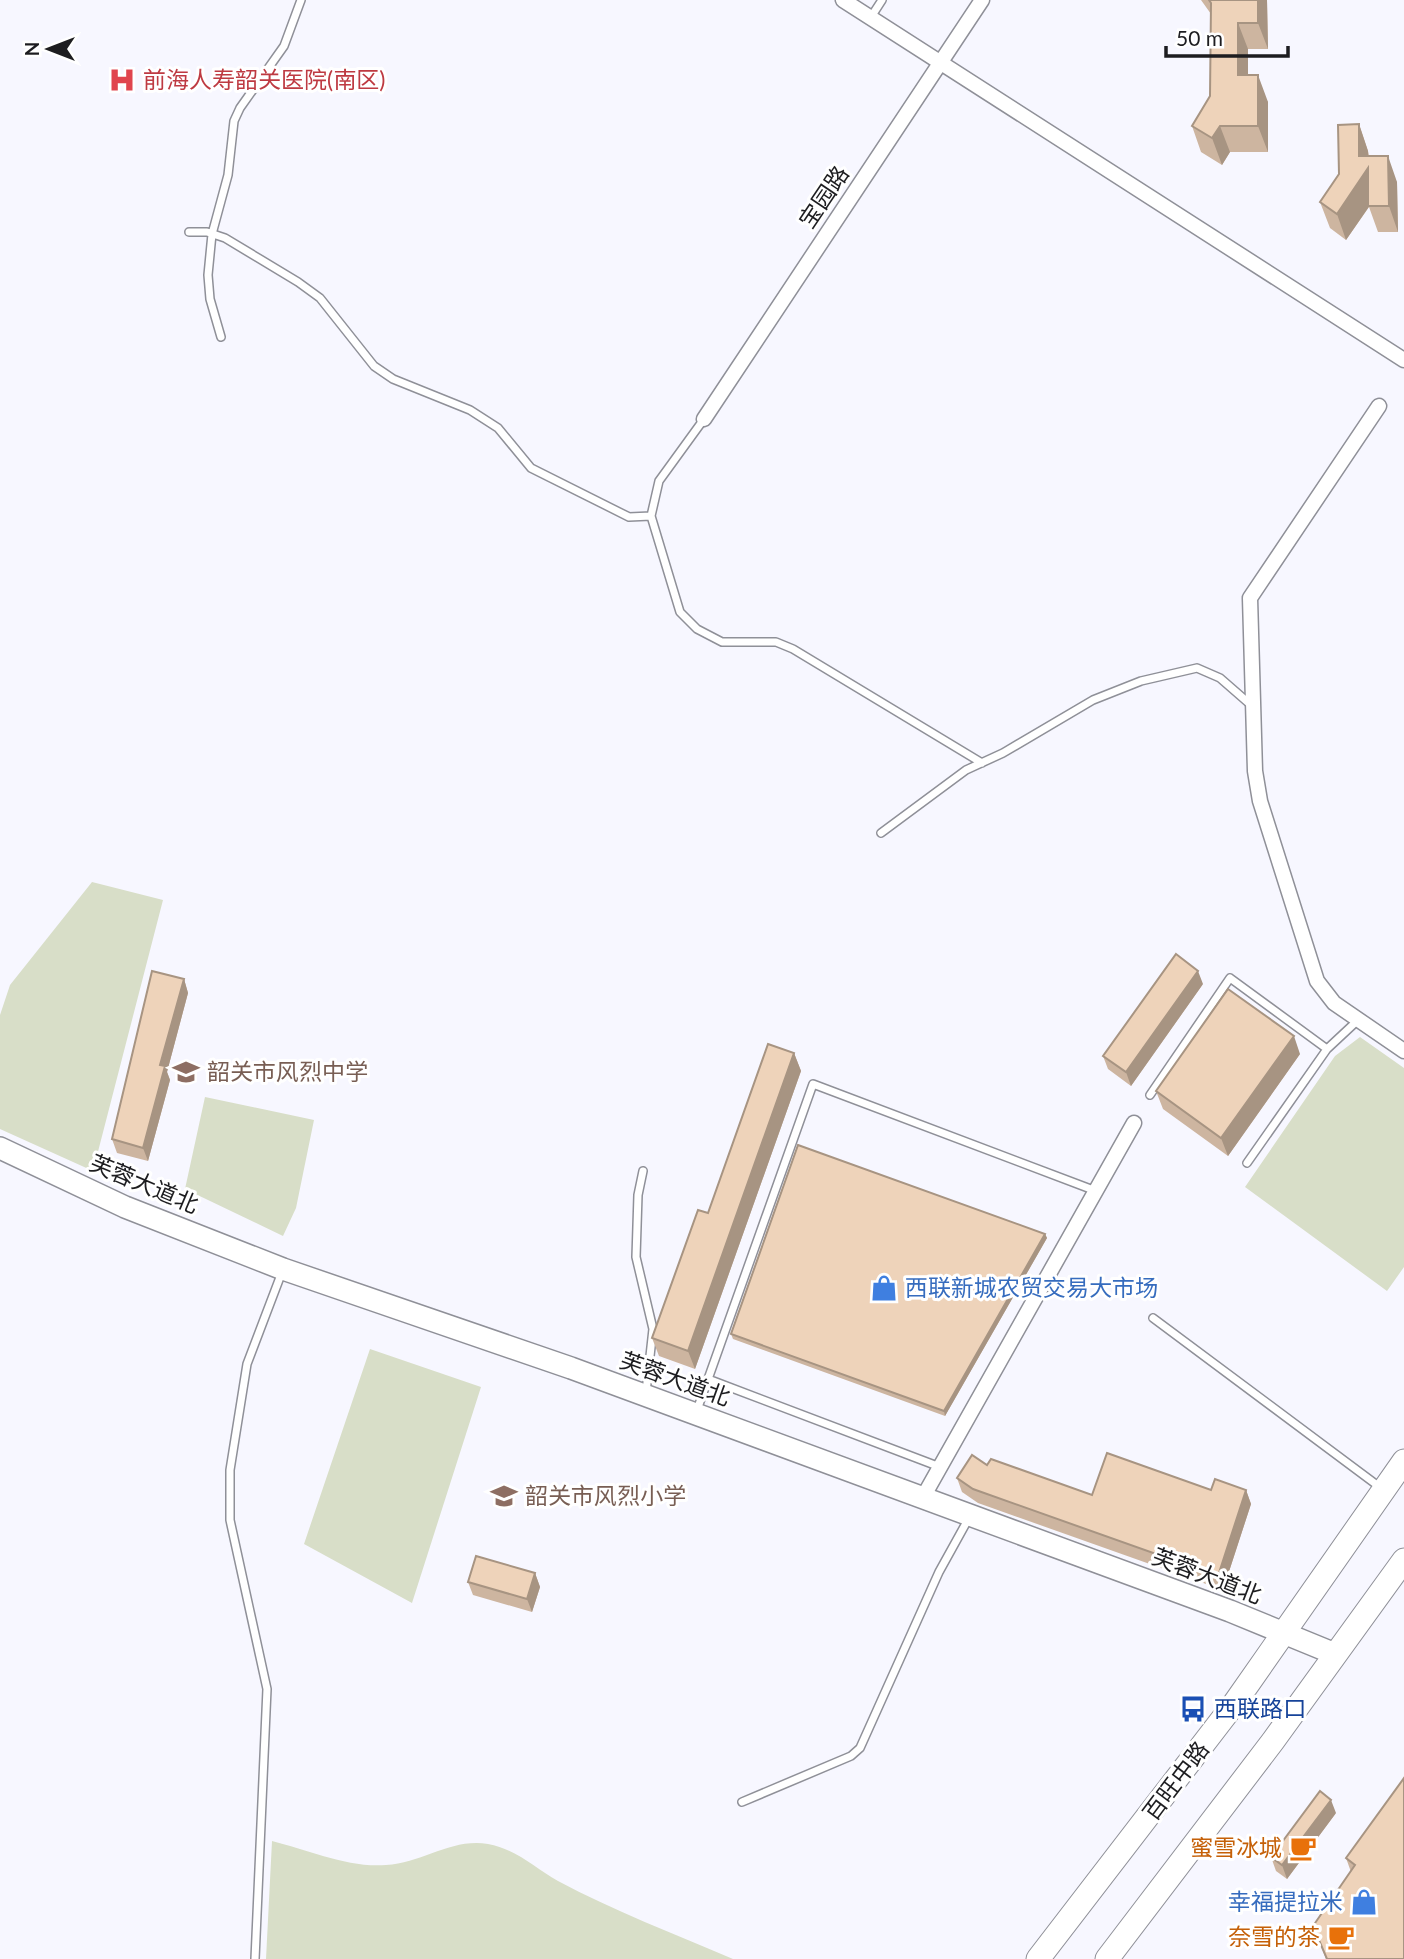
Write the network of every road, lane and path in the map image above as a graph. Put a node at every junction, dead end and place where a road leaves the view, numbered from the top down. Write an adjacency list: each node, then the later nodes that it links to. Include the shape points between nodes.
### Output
1 (301, 0): 8 (lane, via 284,46 234,121 228,175)
2 (844, 0): 5 (street)
3 (882, 0): 5 (lane)
4 (982, 0): 6 (street, 宝园路)
5 (871, 18): 6 (street)
6 (941, 62): 10 (street); 12 (street, 宝园路)
7 (189, 232): 8 (lane)
8 (212, 234): 9 (lane, via 210,299); 13 (lane, via 320,298 374,366 393,379 470,410 498,428 531,468 629,517)
9 (221, 337)
10 (1404, 360)
11 (1379, 406): 14 (street, via 1250,598)
12 (705, 419): 13 (lane, via 659,481)
13 (651, 516): 15 (lane, via 680,612 696,629 722,642 776,642 793,649)
14 (1252, 706): 15 (lane, via 1220,678 1197,668 1141,681 1093,700); 17 (street, via 1260,801 1317,981 1334,1003)
15 (982, 763): 16 (lane)
16 (881, 833)
17 (1357, 1021): 18 (lane); 19 (street)
18 (1327, 1049): 20 (lane, via 1230,978); 23 (lane)
19 (1404, 1051)
20 (1150, 1095)
21 (1134, 1123): 25 (street)
22 (0, 1148): 26 (main road, 芙蓉大道北, via 125,1207)
23 (1247, 1163)
24 (643, 1171): 29 (lane, via 636,1257 653,1329)
25 (1096, 1191): 28 (lane, via 813,1084); 32 (street)
26 (283, 1269): 29 (main road, 芙蓉大道北); 40 (lane, via 247,1364 230,1470 230,1520 267,1689)
27 (1153, 1318): 33 (lane)
28 (708, 1379): 30 (lane); 32 (lane)
29 (645, 1396): 30 (main road, 芙蓉大道北)
30 (695, 1414): 34 (main road, 芙蓉大道北)
31 (1404, 1461): 33 (main road, 百旺中路)
32 (940, 1467): 34 (street)
33 (1384, 1490): 37 (main road, 百旺中路)
34 (922, 1499): 35 (main road, 芙蓉大道北)
35 (970, 1516): 37 (main road, 芙蓉大道北); 39 (lane, via 939,1572 860,1748 851,1756)
36 (1404, 1560): 38 (main road)
37 (1285, 1634): 38 (main road, 芙蓉大道北); 41 (main road, 百旺中路)
38 (1335, 1654): 42 (main road)
39 (742, 1802)
40 (255, 1959)
41 (1038, 1959)
42 (1107, 1959)

